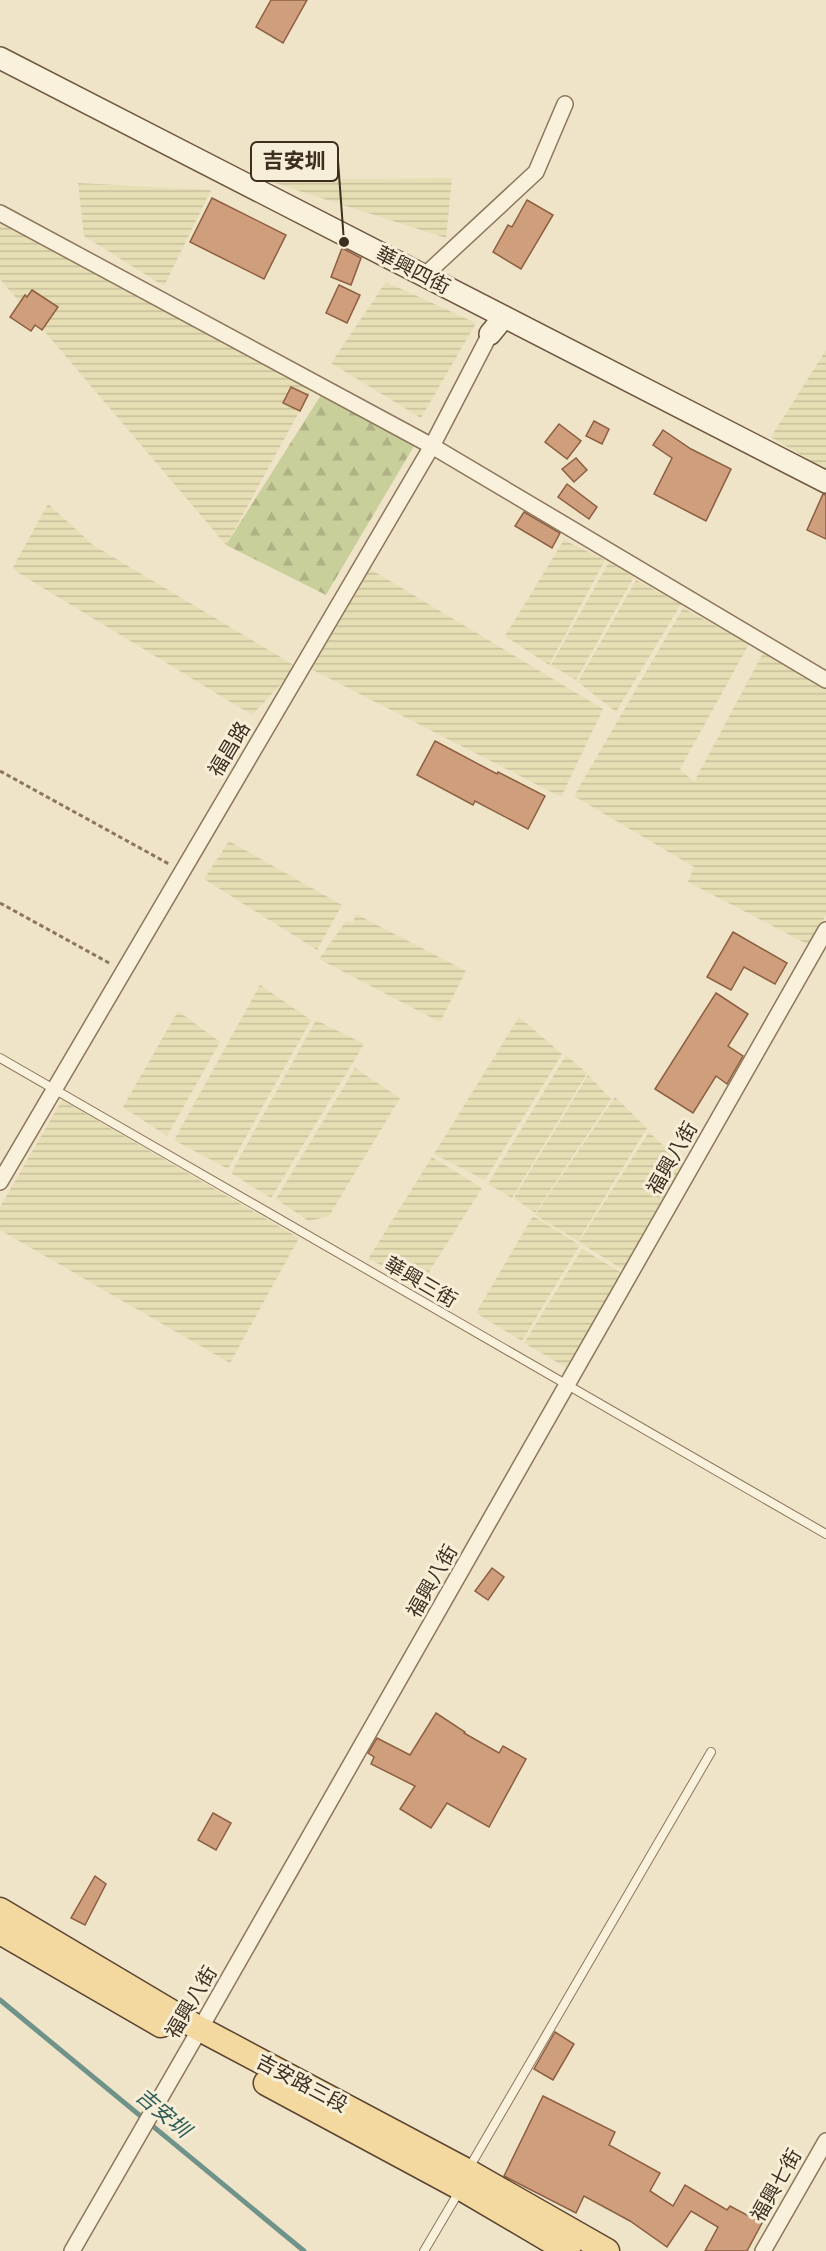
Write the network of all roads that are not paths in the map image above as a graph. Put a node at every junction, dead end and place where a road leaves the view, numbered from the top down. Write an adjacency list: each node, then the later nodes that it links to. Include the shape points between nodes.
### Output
1 (0, 58): 4 (street, 華興四街)
2 (565, 104): 4 (street, via 536,172)
3 (0, 213): 6 (street)
4 (424, 276): 5 (street, 華興四街)
5 (498, 324): 6 (street, 福昌路); 7 (street, 華興四街)
6 (432, 446): 8 (street); 11 (street, 福昌路)
7 (826, 482)
8 (826, 680)
9 (826, 930): 13 (street, 福興八街)
10 (0, 1058): 11 (lane, 華興三街)
11 (56, 1089): 12 (street, 福昌路); 13 (lane, 華興三街)
12 (0, 1182)
13 (567, 1386): 14 (lane, 華興三街); 18 (street, 福興八街)
14 (826, 1534)
15 (711, 1752): 20 (lane)
16 (0, 1910): 18 (main road, 吉安路三段)
17 (0, 1932): 18 (main road, 吉安路三段)
18 (196, 2036): 20 (main road, 吉安路三段); 21 (street, 福興八街)
19 (826, 2141): 25 (street, 福興七街)
20 (464, 2180): 22 (lane); 23 (main road, 吉安路三段); 24 (main road, 吉安路三段)
21 (72, 2251)
22 (424, 2251)
23 (568, 2251)
24 (607, 2251)
25 (763, 2251)

